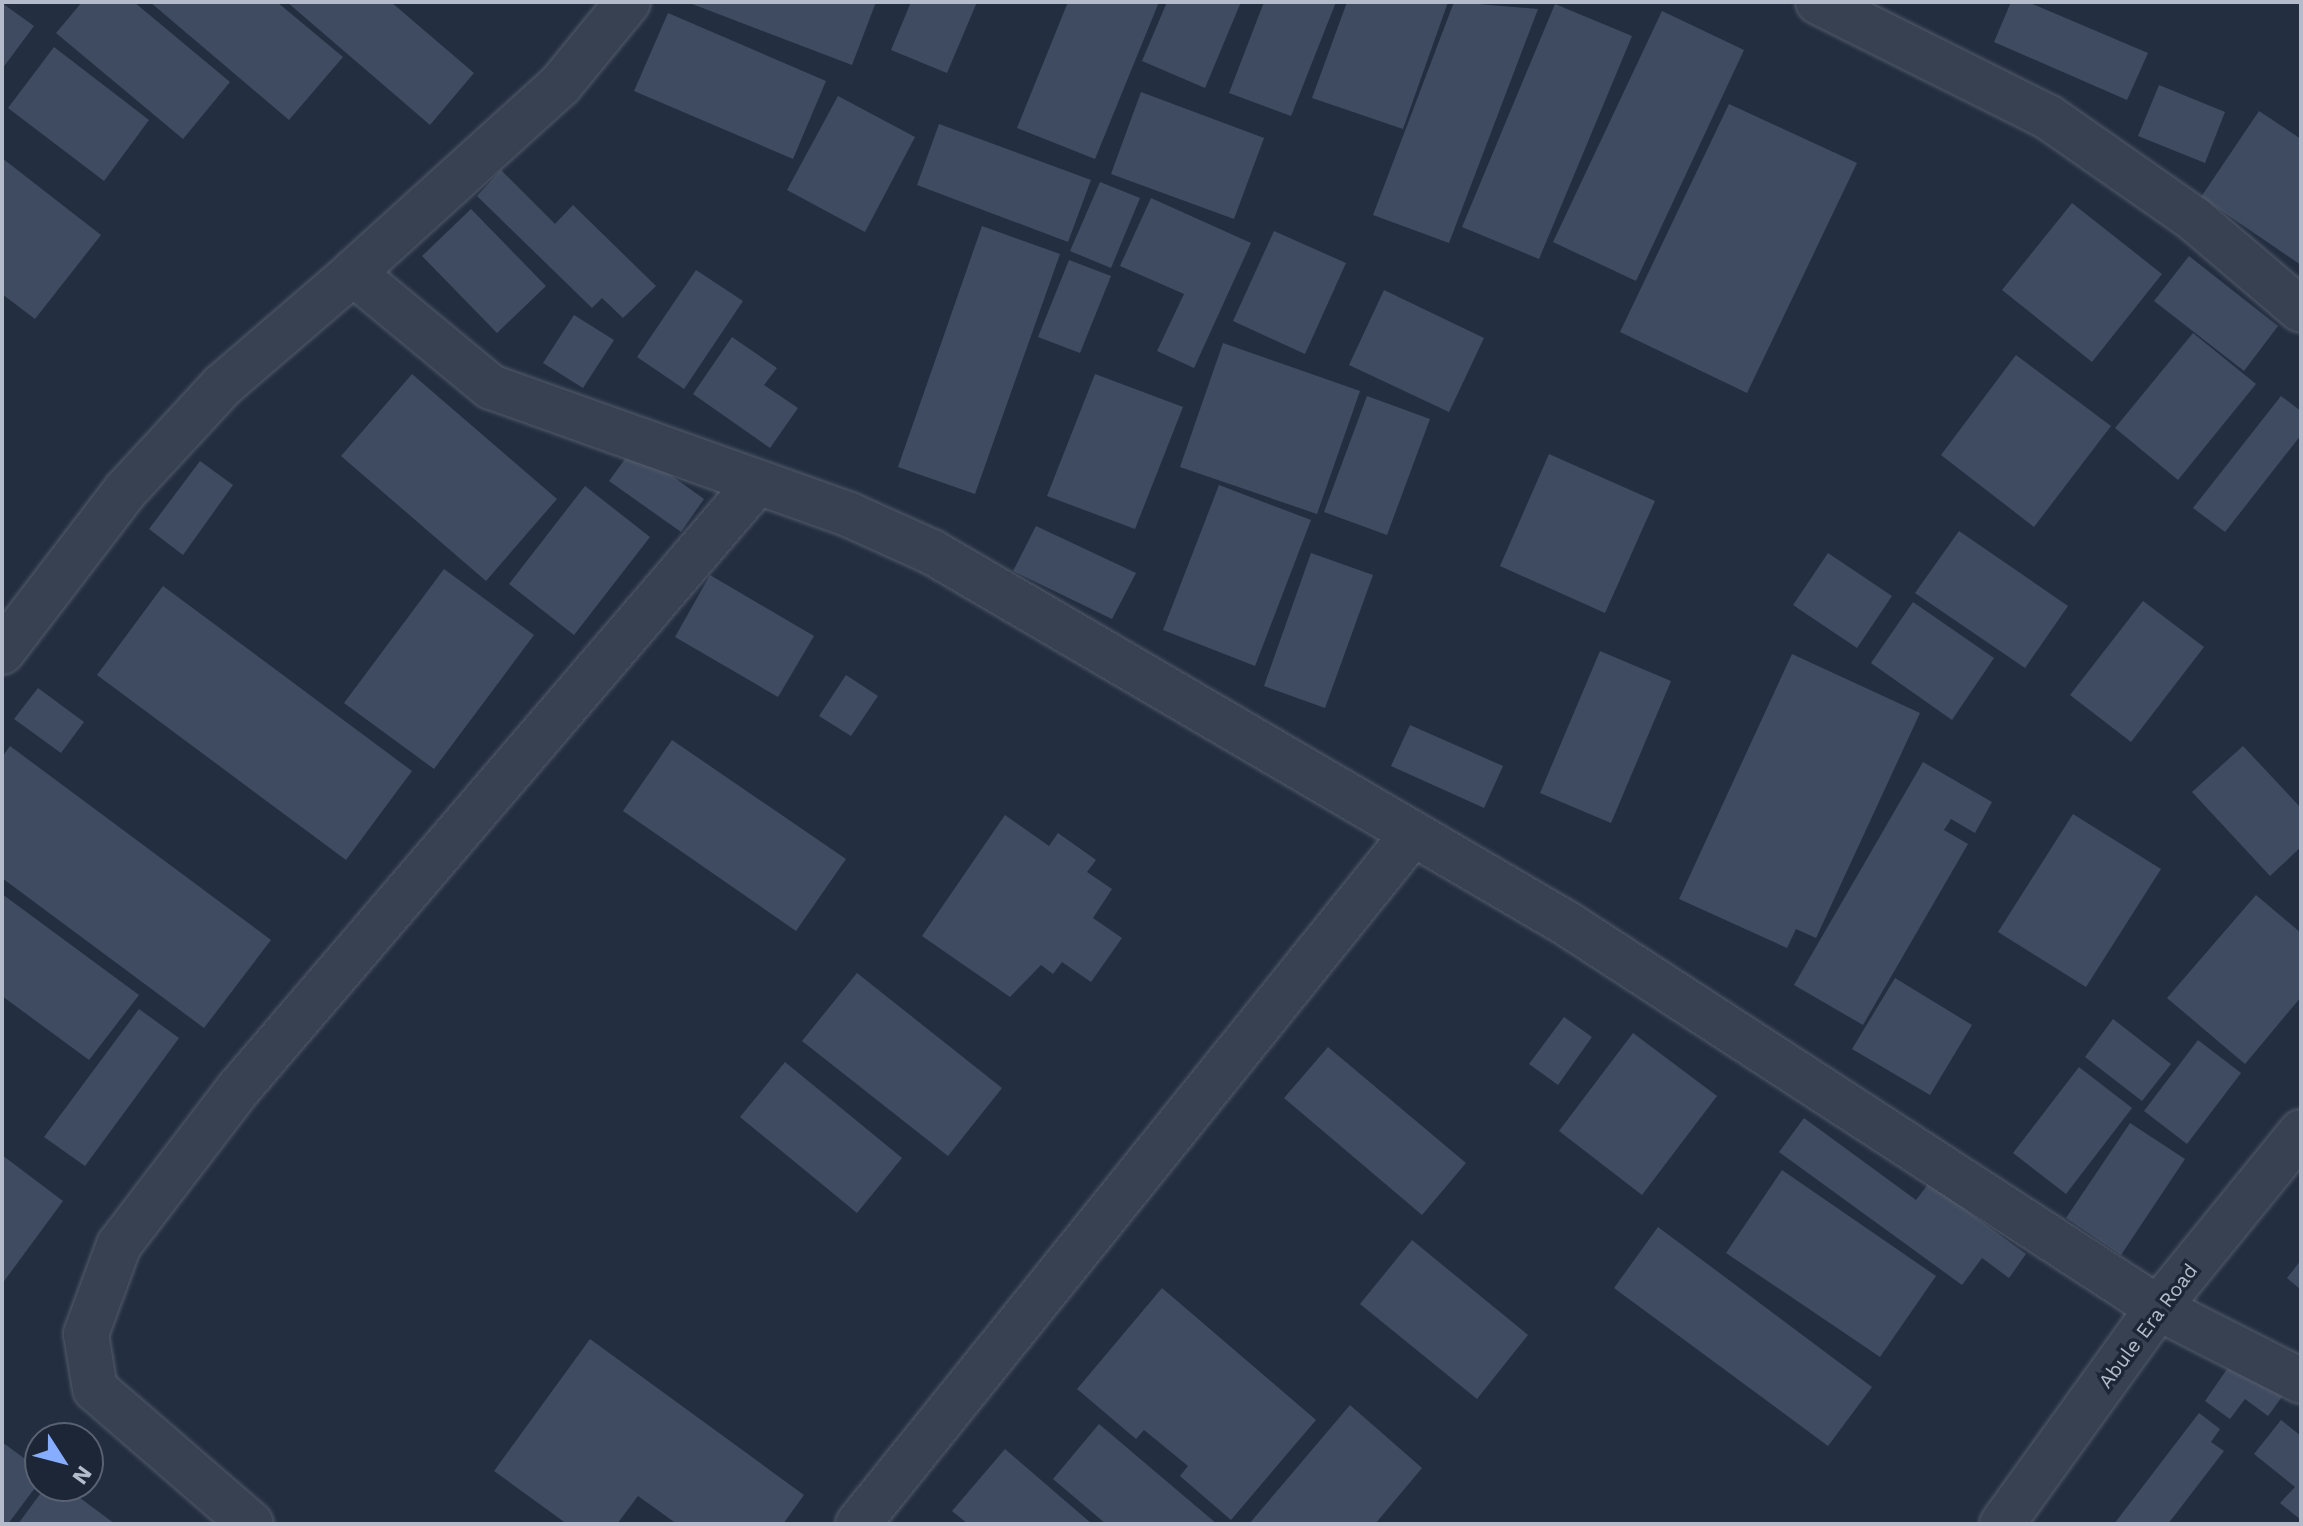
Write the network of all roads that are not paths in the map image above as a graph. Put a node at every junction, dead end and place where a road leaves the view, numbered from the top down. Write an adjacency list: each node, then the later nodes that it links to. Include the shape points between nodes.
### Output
1 (628, 2): 3 (street, via 560,85)
2 (1818, 2): 4 (street, via 2048,117 2194,219)
3 (353, 273): 5 (street, via 491,387); 6 (street, via 223,385 126,490)
4 (2301, 310)
5 (757, 483): 7 (street, via 932,552); 11 (street, via 240,1087 119,1245 86,1334 95,1389)
6 (2, 652)
7 (1412, 835): 9 (street, via 1566,923); 12 (street)
8 (2301, 1132): 9 (street, Abule Era Road)
9 (2158, 1308): 10 (street); 13 (street, Abule Era Road)
10 (2301, 1381)
11 (251, 1524)
12 (858, 1524)
13 (2002, 1524)

